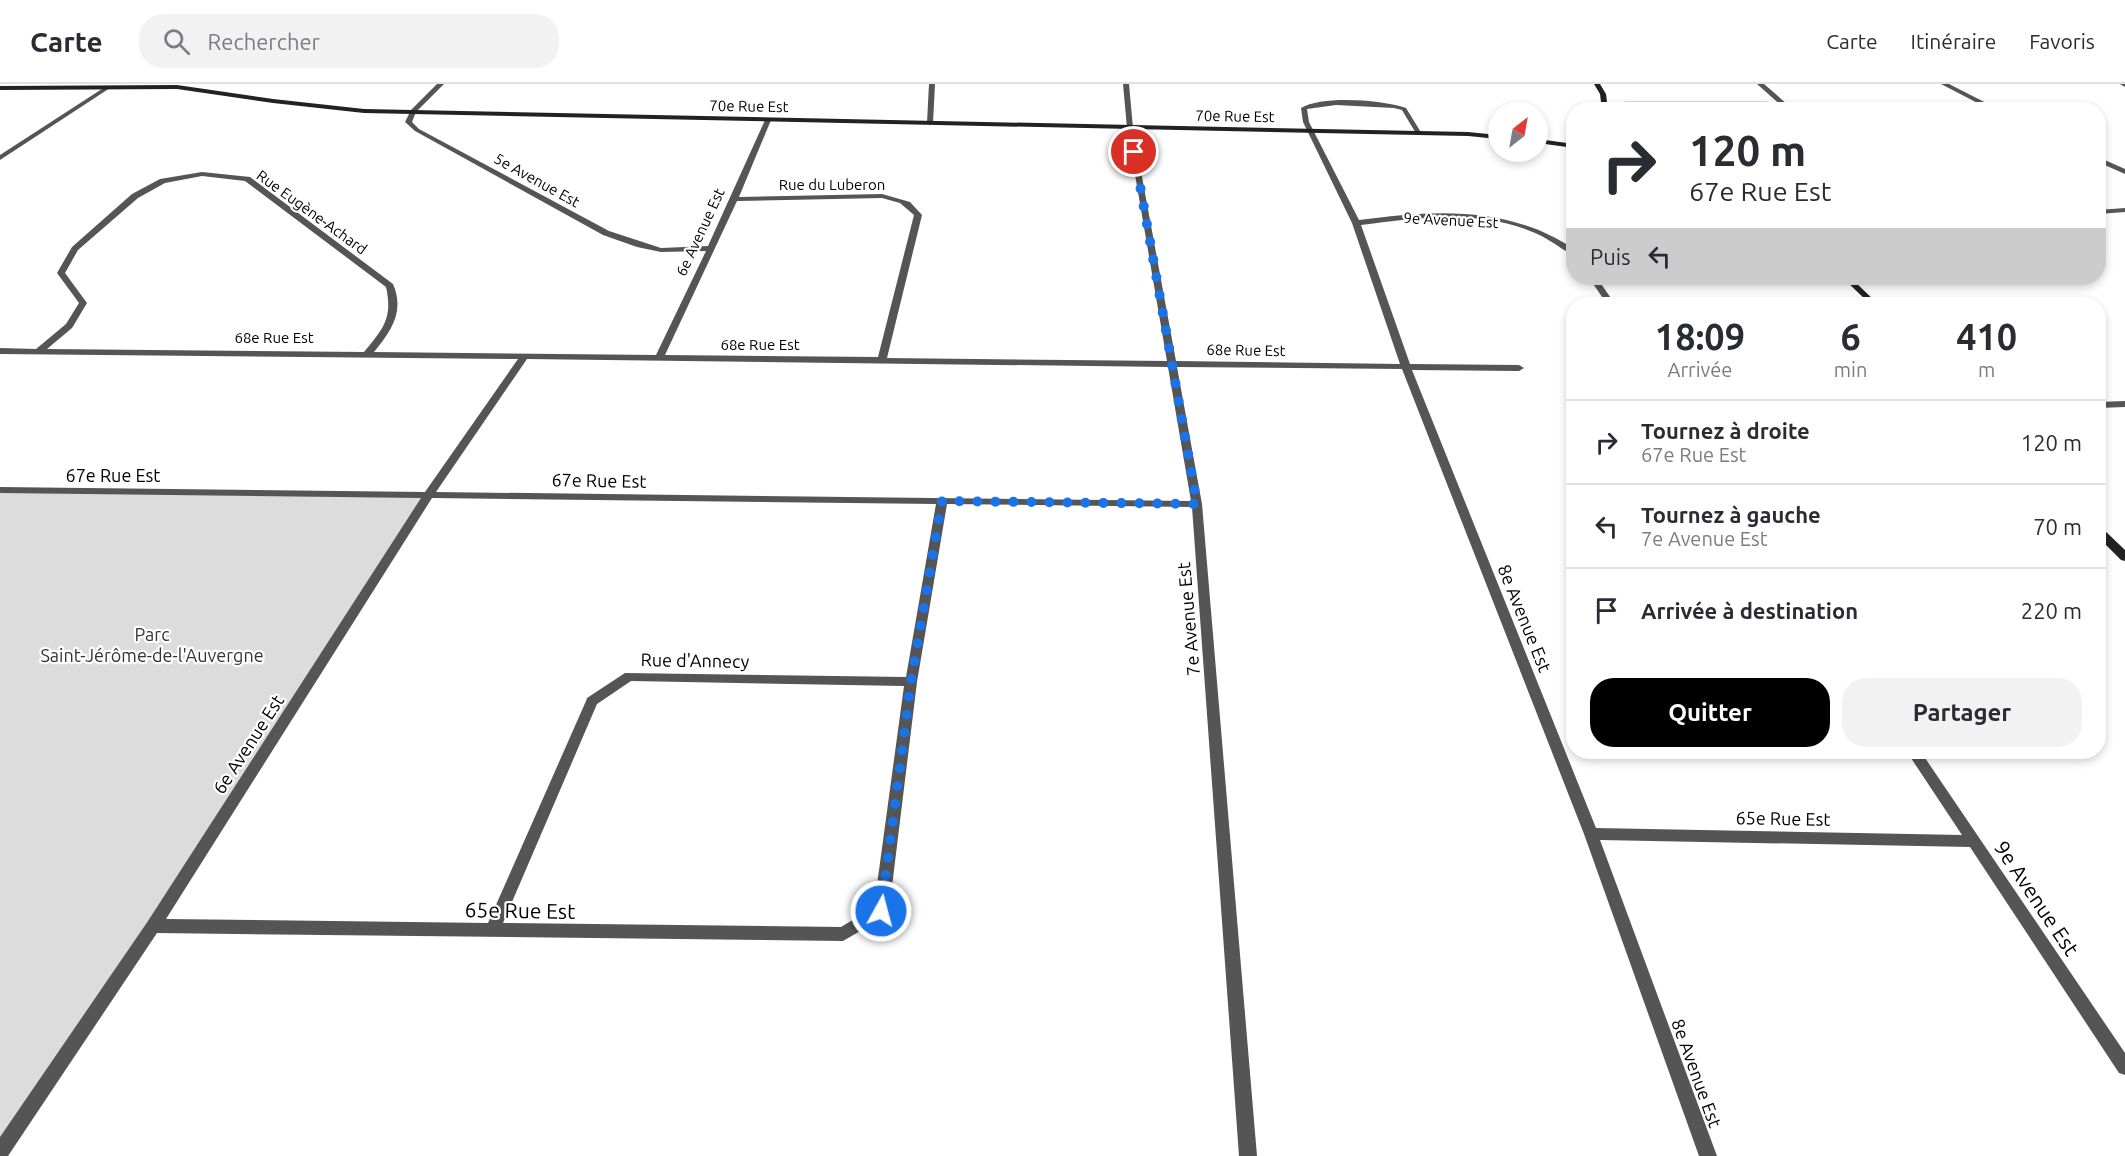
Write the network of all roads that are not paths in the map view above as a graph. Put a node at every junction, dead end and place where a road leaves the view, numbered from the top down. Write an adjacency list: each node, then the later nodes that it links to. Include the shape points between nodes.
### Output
1 (441, 84): 12 (street)
2 (932, 84): 14 (street)
3 (1126, 84): 15 (street, 7e Avenue Est)
4 (1597, 84): 9 (street)
5 (1760, 84): 10 (street)
6 (1944, 84): 11 (street)
7 (0, 88): 8 (street, 70e Rue Est)
8 (107, 88): 12 (street, 70e Rue Est, via 177,87 322,107); 21 (street)
9 (1604, 102)
10 (1781, 102)
11 (1981, 102)
12 (413, 111): 13 (street, 70e Rue Est); 29 (street, 5e Avenue Est, via 408,122 417,130 606,233 661,250)
13 (768, 120): 14 (street, 70e Rue Est); 24 (street, 6e Avenue Est)
14 (930, 123): 15 (street, 70e Rue Est)
15 (1130, 128): 16 (street, 70e Rue Est); 38 (street, 7e Avenue Est)
16 (1310, 130): 17 (street, 70e Rue Est); 17 (street, via 1304,108 1311,105 1386,106 1404,109); 27 (street, 8e Avenue Est)
17 (1419, 134): 18 (street, 70e Rue Est)
18 (1488, 136)
19 (1548, 142): 20 (street)
20 (1566, 145)
21 (0, 158)
22 (2106, 163): 23 (street)
23 (2125, 172)
24 (735, 199): 29 (street, 6e Avenue Est); 37 (street, Rue du Luberon, via 882,196 914,207 918,215)
25 (2125, 210): 26 (street)
26 (2106, 211)
27 (1356, 223): 28 (street, 9e Avenue Est, via 1395,217 1487,218 1534,229); 39 (street, 8e Avenue Est)
28 (1566, 246)
29 (710, 248): 36 (street, 6e Avenue Est)
30 (1854, 285): 31 (street)
31 (1867, 297)
32 (0, 351): 33 (street, 68e Rue Est)
33 (39, 351): 34 (street, 68e Rue Est); 34 (street, Rue Eugène-Achard, via 69,326 82,303 61,273 75,249 147,188 202,174 247,179 390,286 396,305 388,328)
34 (368, 353): 35 (street, 68e Rue Est)
35 (525, 355): 36 (street, 68e Rue Est); 44 (street, 6e Avenue Est)
36 (659, 358): 37 (street, 68e Rue Est)
37 (882, 360): 38 (street, 68e Rue Est)
38 (1173, 364): 39 (street, 68e Rue Est); 46 (street, 7e Avenue Est)
39 (1406, 367): 40 (street, 68e Rue Est); 51 (street, 8e Avenue Est)
40 (1519, 368)
41 (2125, 404): 42 (street)
42 (2106, 405)
43 (0, 490): 44 (street, 67e Rue Est)
44 (429, 494): 45 (street, 67e Rue Est); 53 (street, 6e Avenue Est)
45 (942, 501): 46 (street, 67e Rue Est); 49 (street)
46 (1197, 504): 57 (street, 7e Avenue Est)
47 (2106, 538): 48 (street)
48 (2125, 557)
49 (911, 682): 54 (street, Rue d'Annecy, via 629,676 592,701); 54 (street, 65e Rue Est, via 881,911 843,934)
50 (1919, 759): 52 (street, 9e Avenue Est)
51 (1591, 834): 52 (street, 65e Rue Est); 58 (street, 8e Avenue Est)
52 (1974, 841): 55 (street, 9e Avenue Est)
53 (153, 926): 54 (street, 65e Rue Est); 56 (street, 6e Avenue Est)
54 (492, 931)
55 (2125, 1067)
56 (0, 1152)
57 (1248, 1156)
58 (1708, 1156)

